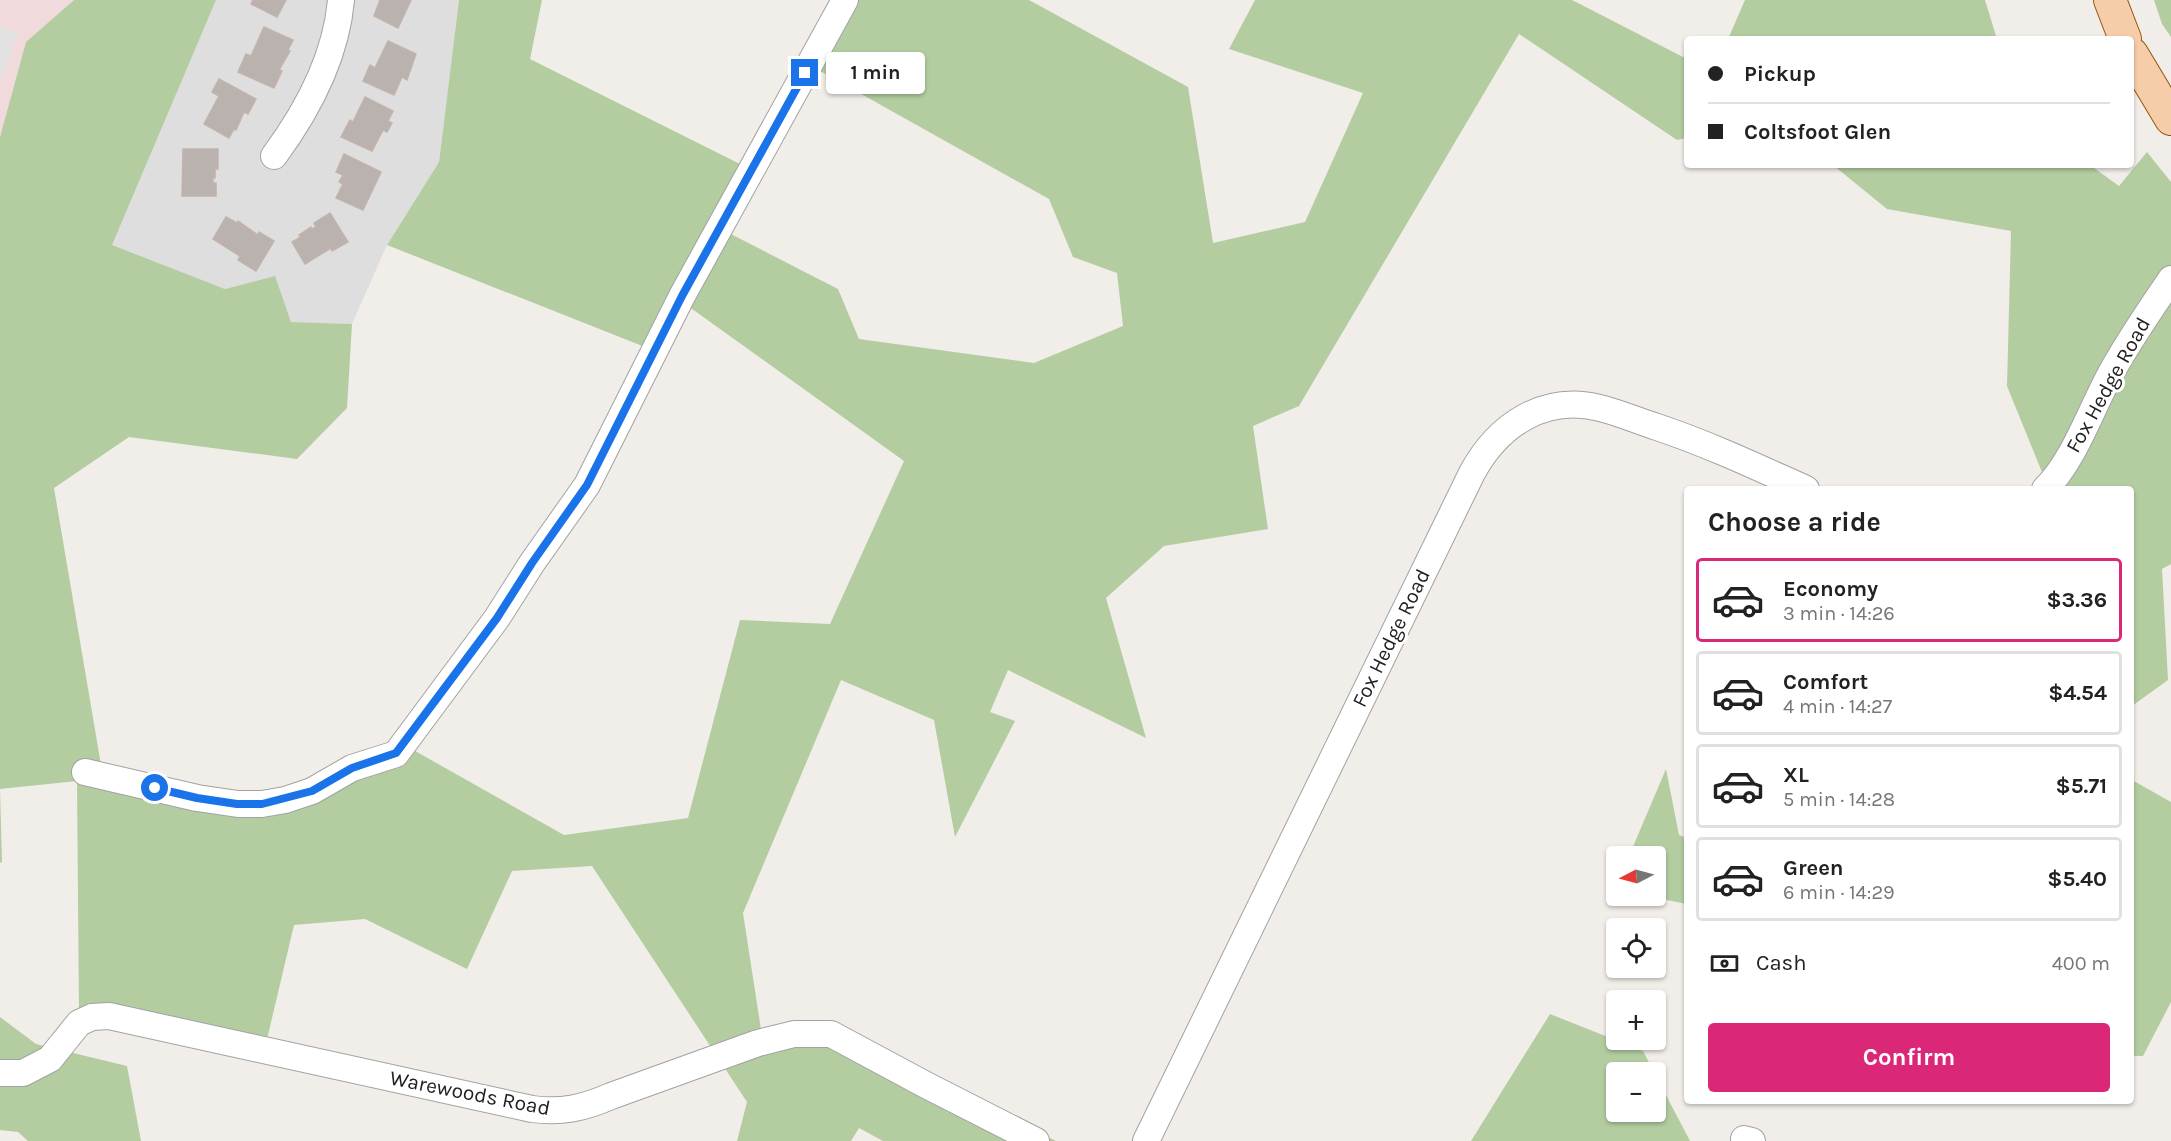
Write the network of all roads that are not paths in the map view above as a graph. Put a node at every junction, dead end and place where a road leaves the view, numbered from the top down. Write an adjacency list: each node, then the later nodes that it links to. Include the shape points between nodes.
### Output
1 (341, 0): 7 (street, via 322,74 307,107)
2 (845, 0): 11 (street, via 682,296 587,485 497,618 396,753 352,768 312,791 254,804 197,798)
3 (2110, 0): 4 (main road)
4 (2124, 36)
5 (2134, 57): 6 (main road)
6 (2171, 119)
7 (274, 156)
8 (2171, 279): 10 (street, Fox Hedge Road, via 2110,373 2061,471)
9 (1799, 486): 14 (street, Fox Hedge Road, via 1682,436 1600,408 1579,405 1537,412 1497,436 1472,473)
10 (2048, 486)
11 (86, 772)
12 (0, 1073): 13 (street, Warewoods Road, via 23,1073 50,1059 79,1023 109,1016 532,1109 566,1111 758,1043 794,1034 831,1034)
13 (1036, 1141)
14 (1146, 1141)

